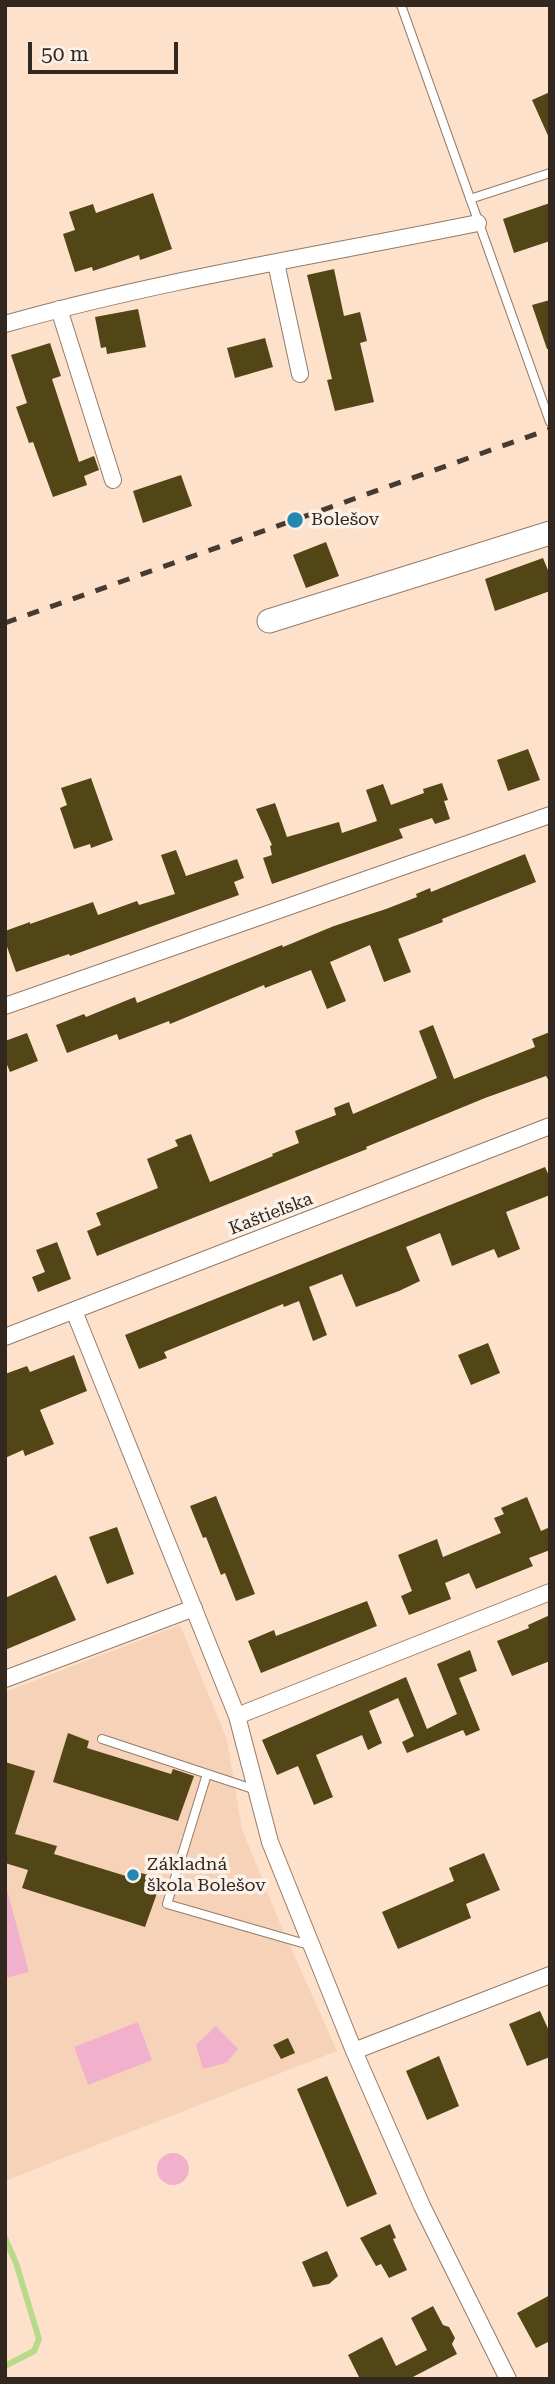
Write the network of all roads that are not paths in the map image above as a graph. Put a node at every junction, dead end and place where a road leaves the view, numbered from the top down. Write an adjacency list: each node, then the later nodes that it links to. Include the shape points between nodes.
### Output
1 (401, 5): 3 (lane)
2 (550, 173): 3 (lane)
3 (470, 199): 4 (lane)
4 (478, 223): 5 (street); 9 (lane)
5 (276, 264): 6 (street); 8 (street)
6 (59, 309): 7 (street); 10 (street)
7 (5, 324)
8 (300, 374)
9 (550, 422)
10 (113, 480)
11 (550, 533): 12 (street)
12 (269, 621)
13 (550, 815): 14 (street)
14 (5, 1006)
15 (550, 1126): 16 (street, Kaštieľska)
16 (74, 1311): 17 (street, Kaštieľska); 19 (street)
17 (5, 1337)
18 (550, 1592): 21 (street)
19 (194, 1608): 20 (street); 21 (street)
20 (5, 1679)
21 (237, 1716): 24 (street)
22 (102, 1739): 23 (lane)
23 (207, 1774): 24 (lane); 25 (lane, via 167,1904)
24 (256, 1790): 25 (street, via 270,1842)
25 (311, 1945): 27 (street)
26 (550, 1975): 27 (street)
27 (354, 2051): 28 (street, via 422,2206)
28 (508, 2379)

